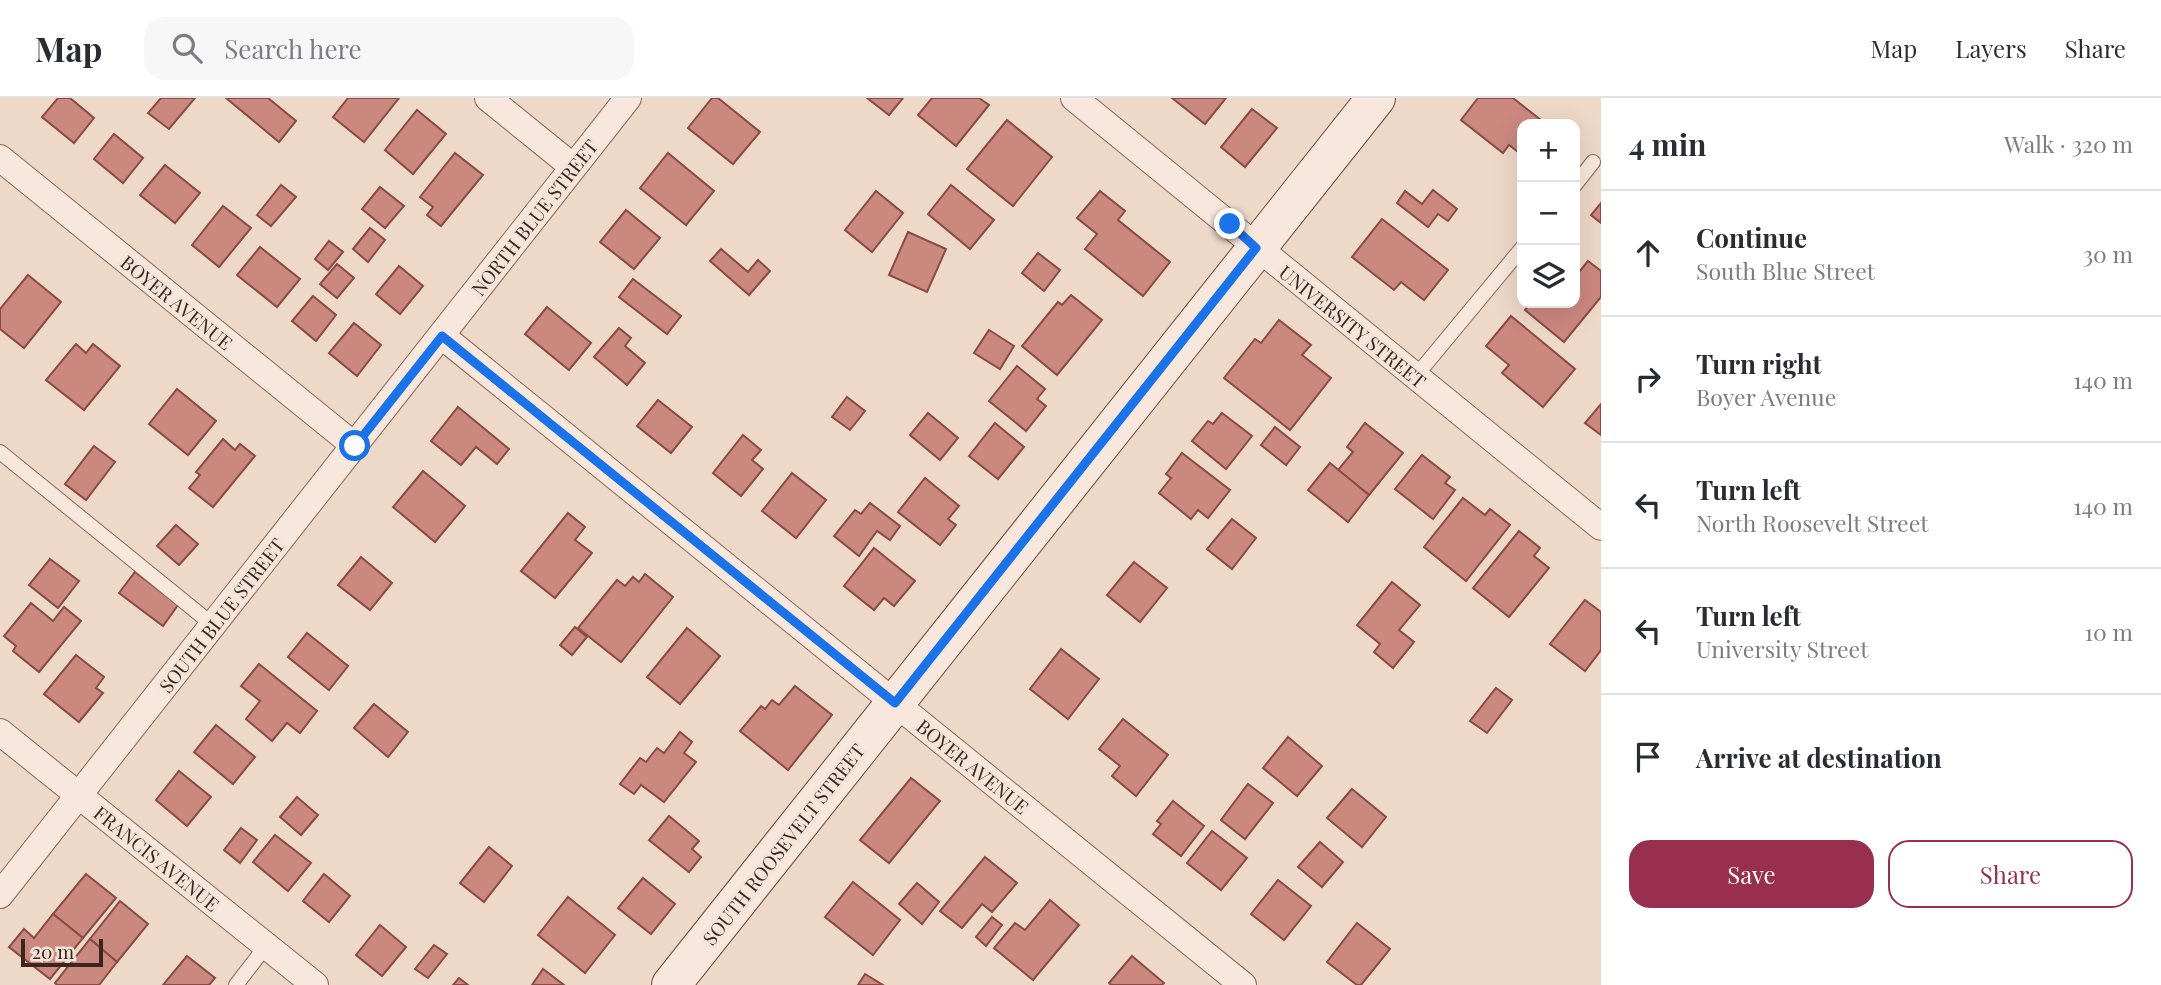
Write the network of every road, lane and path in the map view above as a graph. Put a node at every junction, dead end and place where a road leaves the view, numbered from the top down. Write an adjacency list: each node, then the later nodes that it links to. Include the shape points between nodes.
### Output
1 (488, 98): 7 (street)
2 (628, 98): 7 (street, NORTH BLUE STREET)
3 (1074, 98): 9 (street, UNIVERSITY STREET)
4 (1376, 98): 9 (main road, SOUTH ROOSEVELT STREET)
5 (0, 158): 13 (street, BOYER AVENUE)
6 (1593, 162): 8 (lane)
7 (572, 166): 11 (street, NORTH BLUE STREET)
8 (1577, 182)
9 (1256, 248): 12 (street, UNIVERSITY STREET); 17 (main road, SOUTH ROOSEVELT STREET)
10 (1517, 254): 12 (lane)
11 (442, 336): 13 (street, SOUTH BLUE STREET); 17 (street, BOYER AVENUE)
12 (1415, 377): 15 (street, UNIVERSITY STREET)
13 (355, 446): 16 (street, SOUTH BLUE STREET)
14 (0, 452): 16 (lane)
15 (1601, 527)
16 (213, 625): 19 (street, SOUTH BLUE STREET)
17 (895, 703): 24 (main road, SOUTH ROOSEVELT STREET); 25 (street, BOYER AVENUE)
18 (0, 732): 19 (street, FRANCIS AVENUE)
19 (79, 795): 20 (street, SOUTH BLUE STREET); 21 (street, FRANCIS AVENUE)
20 (0, 895)
21 (266, 946): 22 (lane); 23 (street, FRANCIS AVENUE)
22 (236, 985)
23 (315, 985)
24 (671, 985)
25 (1243, 985)

